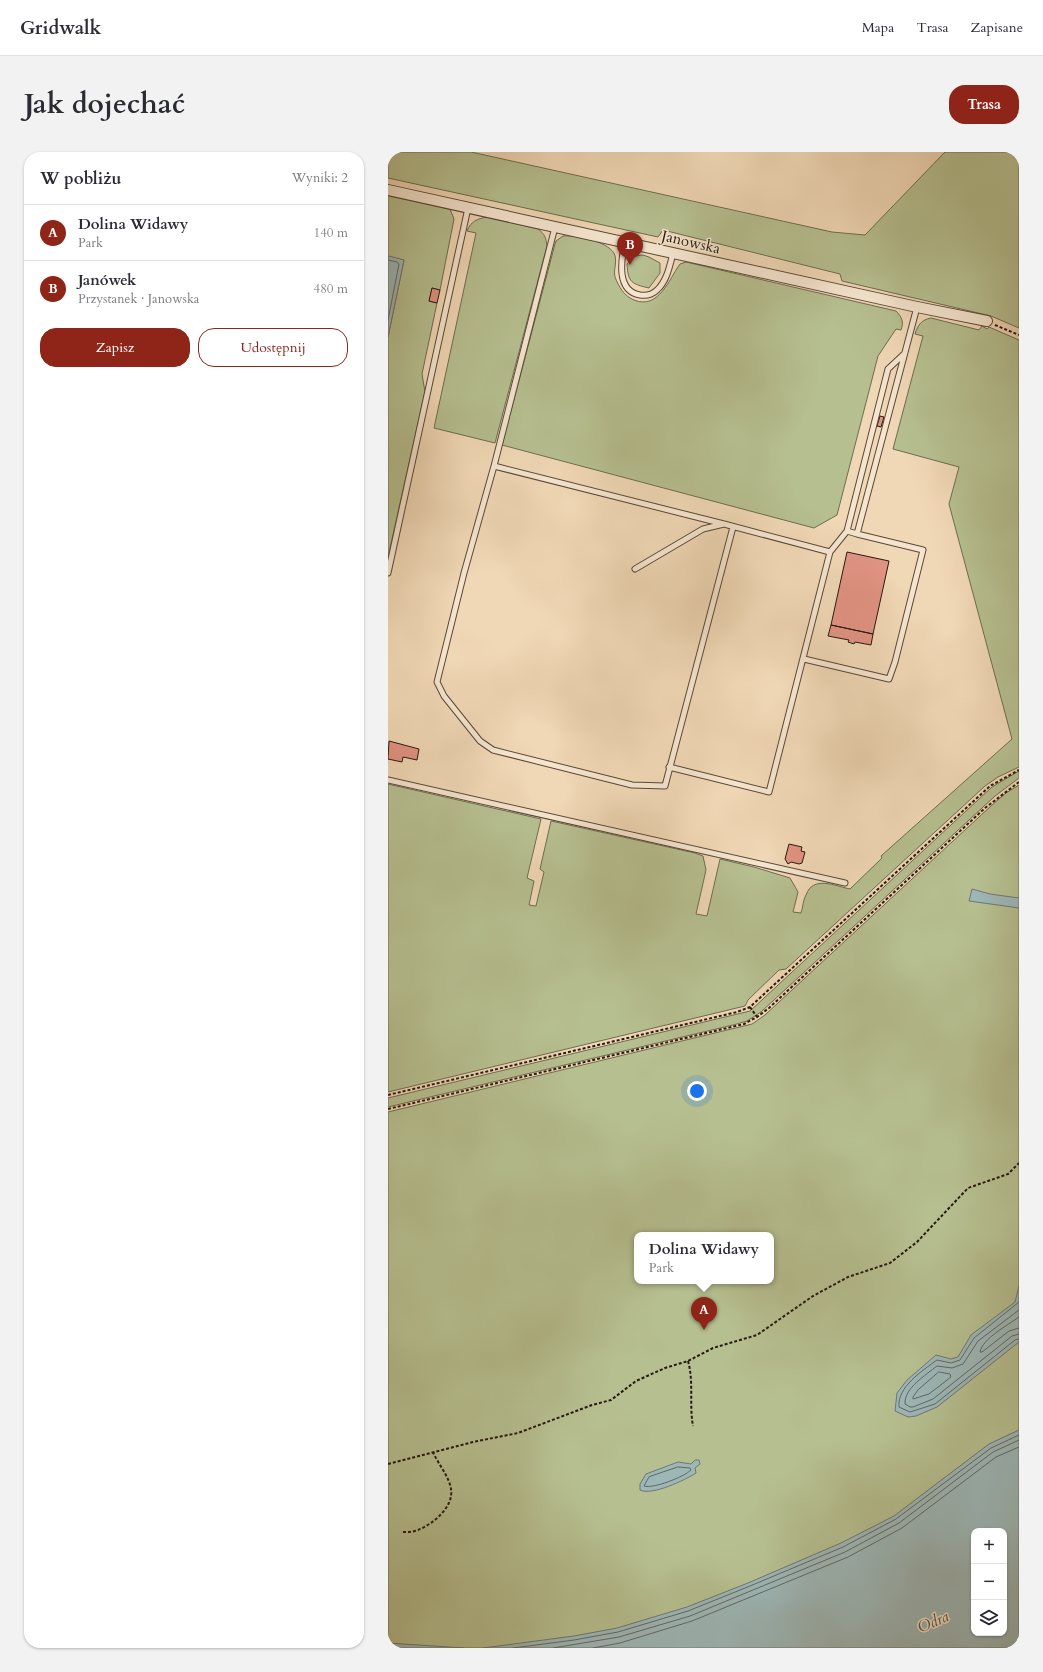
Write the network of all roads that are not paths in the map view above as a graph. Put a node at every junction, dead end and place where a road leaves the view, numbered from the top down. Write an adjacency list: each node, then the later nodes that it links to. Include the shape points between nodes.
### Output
1 (388, 190): 2 (street, Janowska)
2 (468, 208): 3 (street, Janowska); 16 (lane)
3 (555, 226): 4 (street, Janowska); 9 (lane)
4 (625, 242): 5 (street, Janowska); 5 (lane, via 622,277 625,286 636,294 651,294 658,289 665,279)
5 (673, 253): 6 (street, Janowska)
6 (917, 308): 7 (street, Janowska); 8 (lane)
7 (987, 321)
8 (905, 353): 12 (lane, via 888,369); 13 (lane)
9 (494, 466): 10 (lane); 18 (lane, via 464,573 438,682 444,696 480,741 493,750 632,785 665,786)
10 (724, 524): 11 (lane); 15 (lane, via 703,530)
11 (733, 527): 14 (lane); 18 (lane)
12 (847, 532): 13 (lane); 14 (lane)
13 (857, 534): 17 (lane, via 923,550 889,679)
14 (830, 552): 17 (lane)
15 (635, 569)
16 (388, 573)
17 (804, 659): 18 (lane, via 769,792)
18 (669, 767)
19 (388, 780): 20 (lane)
20 (845, 883)

